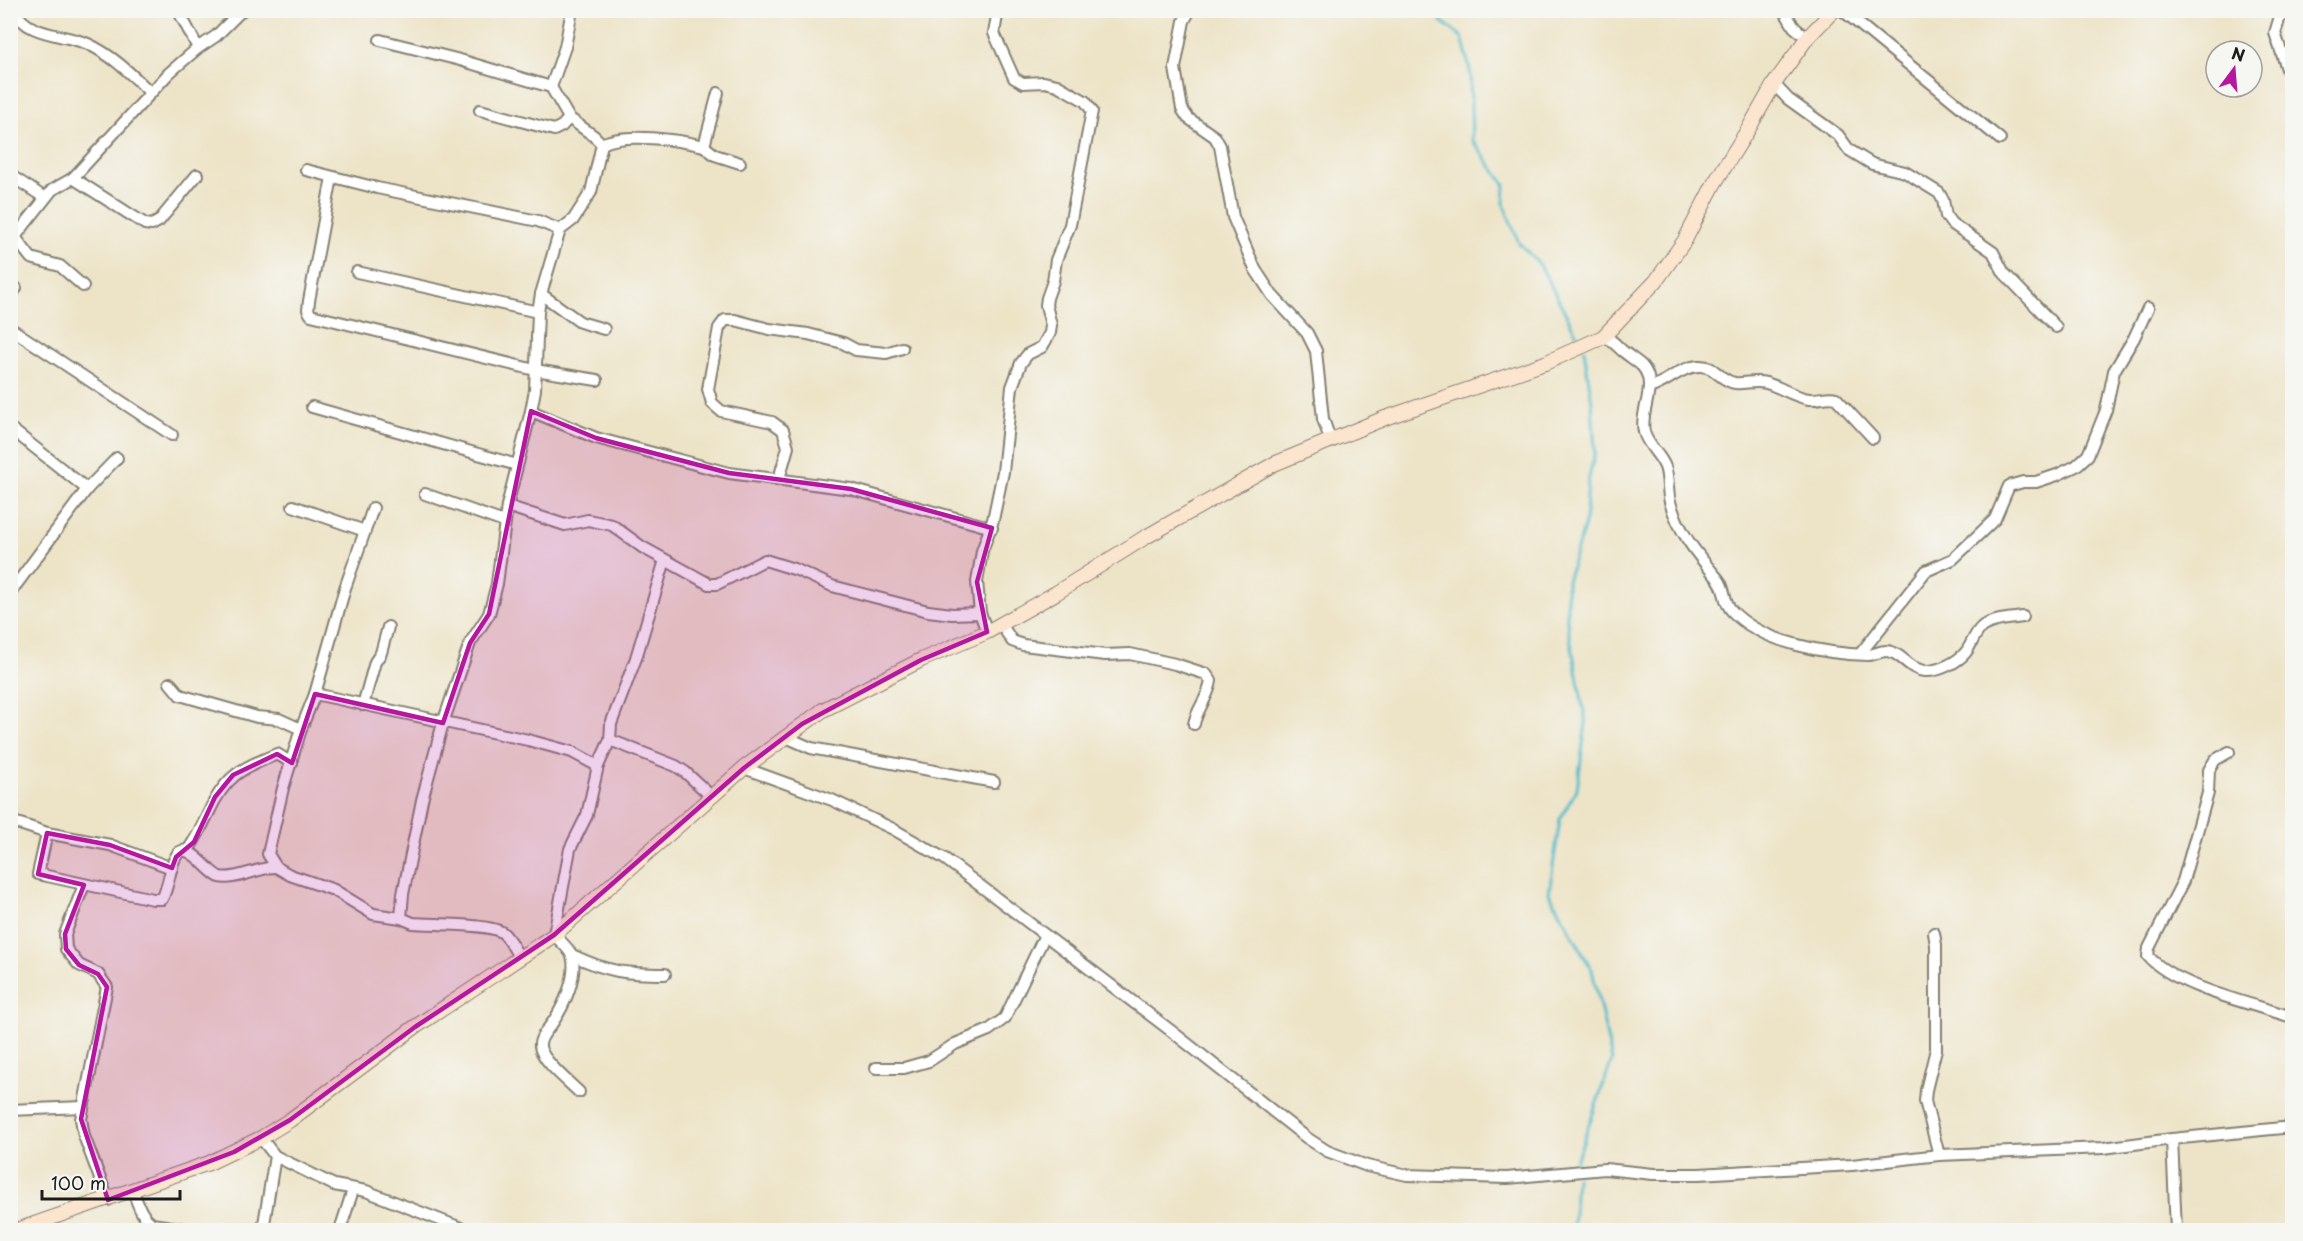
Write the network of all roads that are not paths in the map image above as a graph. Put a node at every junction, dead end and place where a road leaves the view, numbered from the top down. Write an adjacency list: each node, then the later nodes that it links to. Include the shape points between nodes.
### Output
1 (15, 10): 17 (street, via 28,27 86,43 108,54)
2 (178, 10): 13 (street)
3 (242, 10): 13 (street)
4 (572, 10): 16 (street)
5 (998, 10): 61 (street, via 994,33 1014,78 1030,84 1057,85 1085,101 1092,111 1070,225 1047,298 1050,333 1042,347 1021,363 1012,387 1003,472)
6 (1190, 10): 51 (street, via 1175,68 1182,109 1220,146 1233,217 1255,268 1272,295 1307,333 1316,351 1323,418)
7 (1784, 10): 11 (street, via 1794,27)
8 (1833, 10): 11 (street)
9 (1842, 10): 21 (street)
10 (2282, 10): 14 (street, via 2275,33)
11 (1807, 38): 15 (street)
12 (380, 40): 16 (street)
13 (198, 48): 17 (street)
14 (2292, 77)
15 (1774, 84): 38 (street, via 1788,99 1838,135 1849,150 1872,164 1905,172 1939,193 1951,223 1993,252 2004,273); 41 (street, via 1714,183 1685,240 1656,281)
16 (551, 87): 20 (street)
17 (150, 92): 29 (street)
18 (718, 93): 23 (street)
19 (480, 110): 20 (street, via 554,130)
20 (569, 118): 22 (street)
21 (2000, 139)
22 (602, 144): 23 (street, via 611,139 646,138); 31 (street, via 591,192 573,219)
23 (704, 146): 24 (street, via 715,155)
24 (740, 163)
25 (306, 170): 28 (street)
26 (10, 175): 30 (street)
27 (197, 175): 29 (street, via 152,225)
28 (332, 177): 31 (street, via 538,221); 43 (street, via 309,301 311,315)
29 (73, 178): 30 (street)
30 (45, 198): 32 (street)
31 (560, 230): 35 (street)
32 (13, 237): 34 (street, via 31,258 60,266)
33 (357, 272): 37 (street)
34 (83, 285)
35 (541, 294): 37 (street); 40 (street, via 580,322)
36 (2148, 308): 70 (street, via 2114,371 2106,410 2084,461 2044,480 2009,486 1995,519 1953,559 1926,571)
37 (538, 312): 43 (street)
38 (2056, 327)
39 (10, 328): 49 (street)
40 (604, 329)
41 (1602, 337): 45 (street, via 1643,367); 51 (street, via 1545,363 1385,418)
42 (902, 348): 54 (street, via 886,353 856,350 808,334 725,320 719,328 708,388 712,403 720,411 772,422 783,430 788,447)
43 (535, 370): 44 (street); 47 (street)
44 (597, 380)
45 (1649, 388): 50 (street, via 1685,369 1706,366 1736,383 1756,380 1809,399 1836,398); 70 (street, via 1643,422 1646,439 1665,466 1670,501 1679,526 1720,581 1732,611 1766,634 1790,643)
46 (312, 406): 53 (street)
47 (531, 411): 53 (street); 54 (street, via 596,438 729,473)
48 (10, 428): 55 (street)
49 (172, 435)
50 (1873, 438)
51 (1331, 442): 67 (street, via 1274,464)
52 (117, 458): 55 (street)
53 (517, 465): 58 (street)
54 (779, 479): 61 (street, via 851,489)
55 (87, 489): 64 (street)
56 (425, 494): 60 (street)
57 (293, 506): 62 (street)
58 (507, 506): 60 (street); 63 (street, via 565,525 588,520 612,525)
59 (373, 508): 62 (street)
60 (504, 522): 74 (street, via 497,584 489,614 470,643)
61 (992, 528): 65 (street, via 977,582)
62 (365, 531): 72 (street)
63 (665, 560): 65 (street, via 702,581 717,584 765,560 832,586 928,612); 78 (street, via 636,658 610,724)
64 (10, 593)
65 (980, 613): 69 (street)
66 (2023, 617): 70 (street, via 1981,627 1965,653 1936,669 1915,669 1886,651)
67 (1001, 624): 69 (street); 75 (street, via 1012,641 1023,645 1105,655 1130,654 1206,674 1212,681 1210,691)
68 (388, 627): 73 (street)
69 (987, 632): 77 (street, via 921,660 823,710)
70 (1860, 654)
71 (170, 683): 76 (street, via 180,695 279,719)
72 (315, 694): 73 (street); 76 (street)
73 (363, 705): 74 (street)
74 (442, 723): 81 (street, via 572,752); 91 (street, via 420,812)
75 (1194, 724)
76 (301, 729): 80 (street)
77 (786, 737): 82 (street); 83 (street, via 811,748)
78 (610, 740): 81 (street); 84 (street, via 676,766)
79 (2229, 752): 98 (street, via 2215,760 2209,770 2208,794 2183,881 2148,956 2190,984)
80 (292, 763): 87 (street, via 277,754 233,776 215,797); 88 (street, via 268,854)
81 (598, 766): 93 (street, via 587,815 570,849)
82 (744, 768): 84 (street); 94 (street, via 832,800 893,828 945,859)
83 (994, 782)
84 (711, 796): 93 (street)
85 (14, 822): 86 (street)
86 (47, 832): 89 (street, via 110,845); 90 (street, via 38,874)
87 (187, 851): 88 (street, via 219,877); 89 (street, via 180,852)
88 (276, 867): 91 (street, via 334,890 373,914)
89 (172, 868): 90 (street, via 162,898)
90 (84, 885): 101 (street, via 65,934 66,949 79,965 98,974 107,987)
91 (401, 918): 96 (street, via 412,923 488,927 508,938)
92 (1934, 933): 106 (street, via 1936,1049 1925,1101)
93 (554, 935): 95 (street); 96 (street)
94 (1044, 935): 99 (street, via 1005,1018 929,1061 904,1068); 106 (street, via 1307,1138 1327,1151 1367,1166 1407,1175 1507,1178 1605,1169 1699,1174 1852,1165)
95 (572, 955): 97 (street, via 610,971); 100 (street, via 568,994 540,1046 545,1058)
96 (519, 957): 104 (street)
97 (665, 974)
98 (2292, 1017)
99 (876, 1068)
100 (579, 1092)
101 (83, 1107): 102 (street); 110 (street, via 84,1136)
102 (10, 1110)
103 (2292, 1127): 105 (street)
104 (261, 1138): 107 (street); 109 (street, via 209,1163)
105 (2172, 1139): 106 (street, via 2103,1148); 117 (street)
106 (1939, 1155)
107 (275, 1156): 108 (street, via 334,1185); 114 (street)
108 (353, 1190): 111 (street, via 422,1212); 115 (street)
109 (133, 1191): 110 (street); 113 (street, via 142,1214 152,1224)
110 (108, 1200): 112 (street)
111 (445, 1227): 116 (street)
112 (17, 1230)
113 (191, 1230)
114 (263, 1230)
115 (340, 1230)
116 (466, 1230)
117 (2176, 1230)

